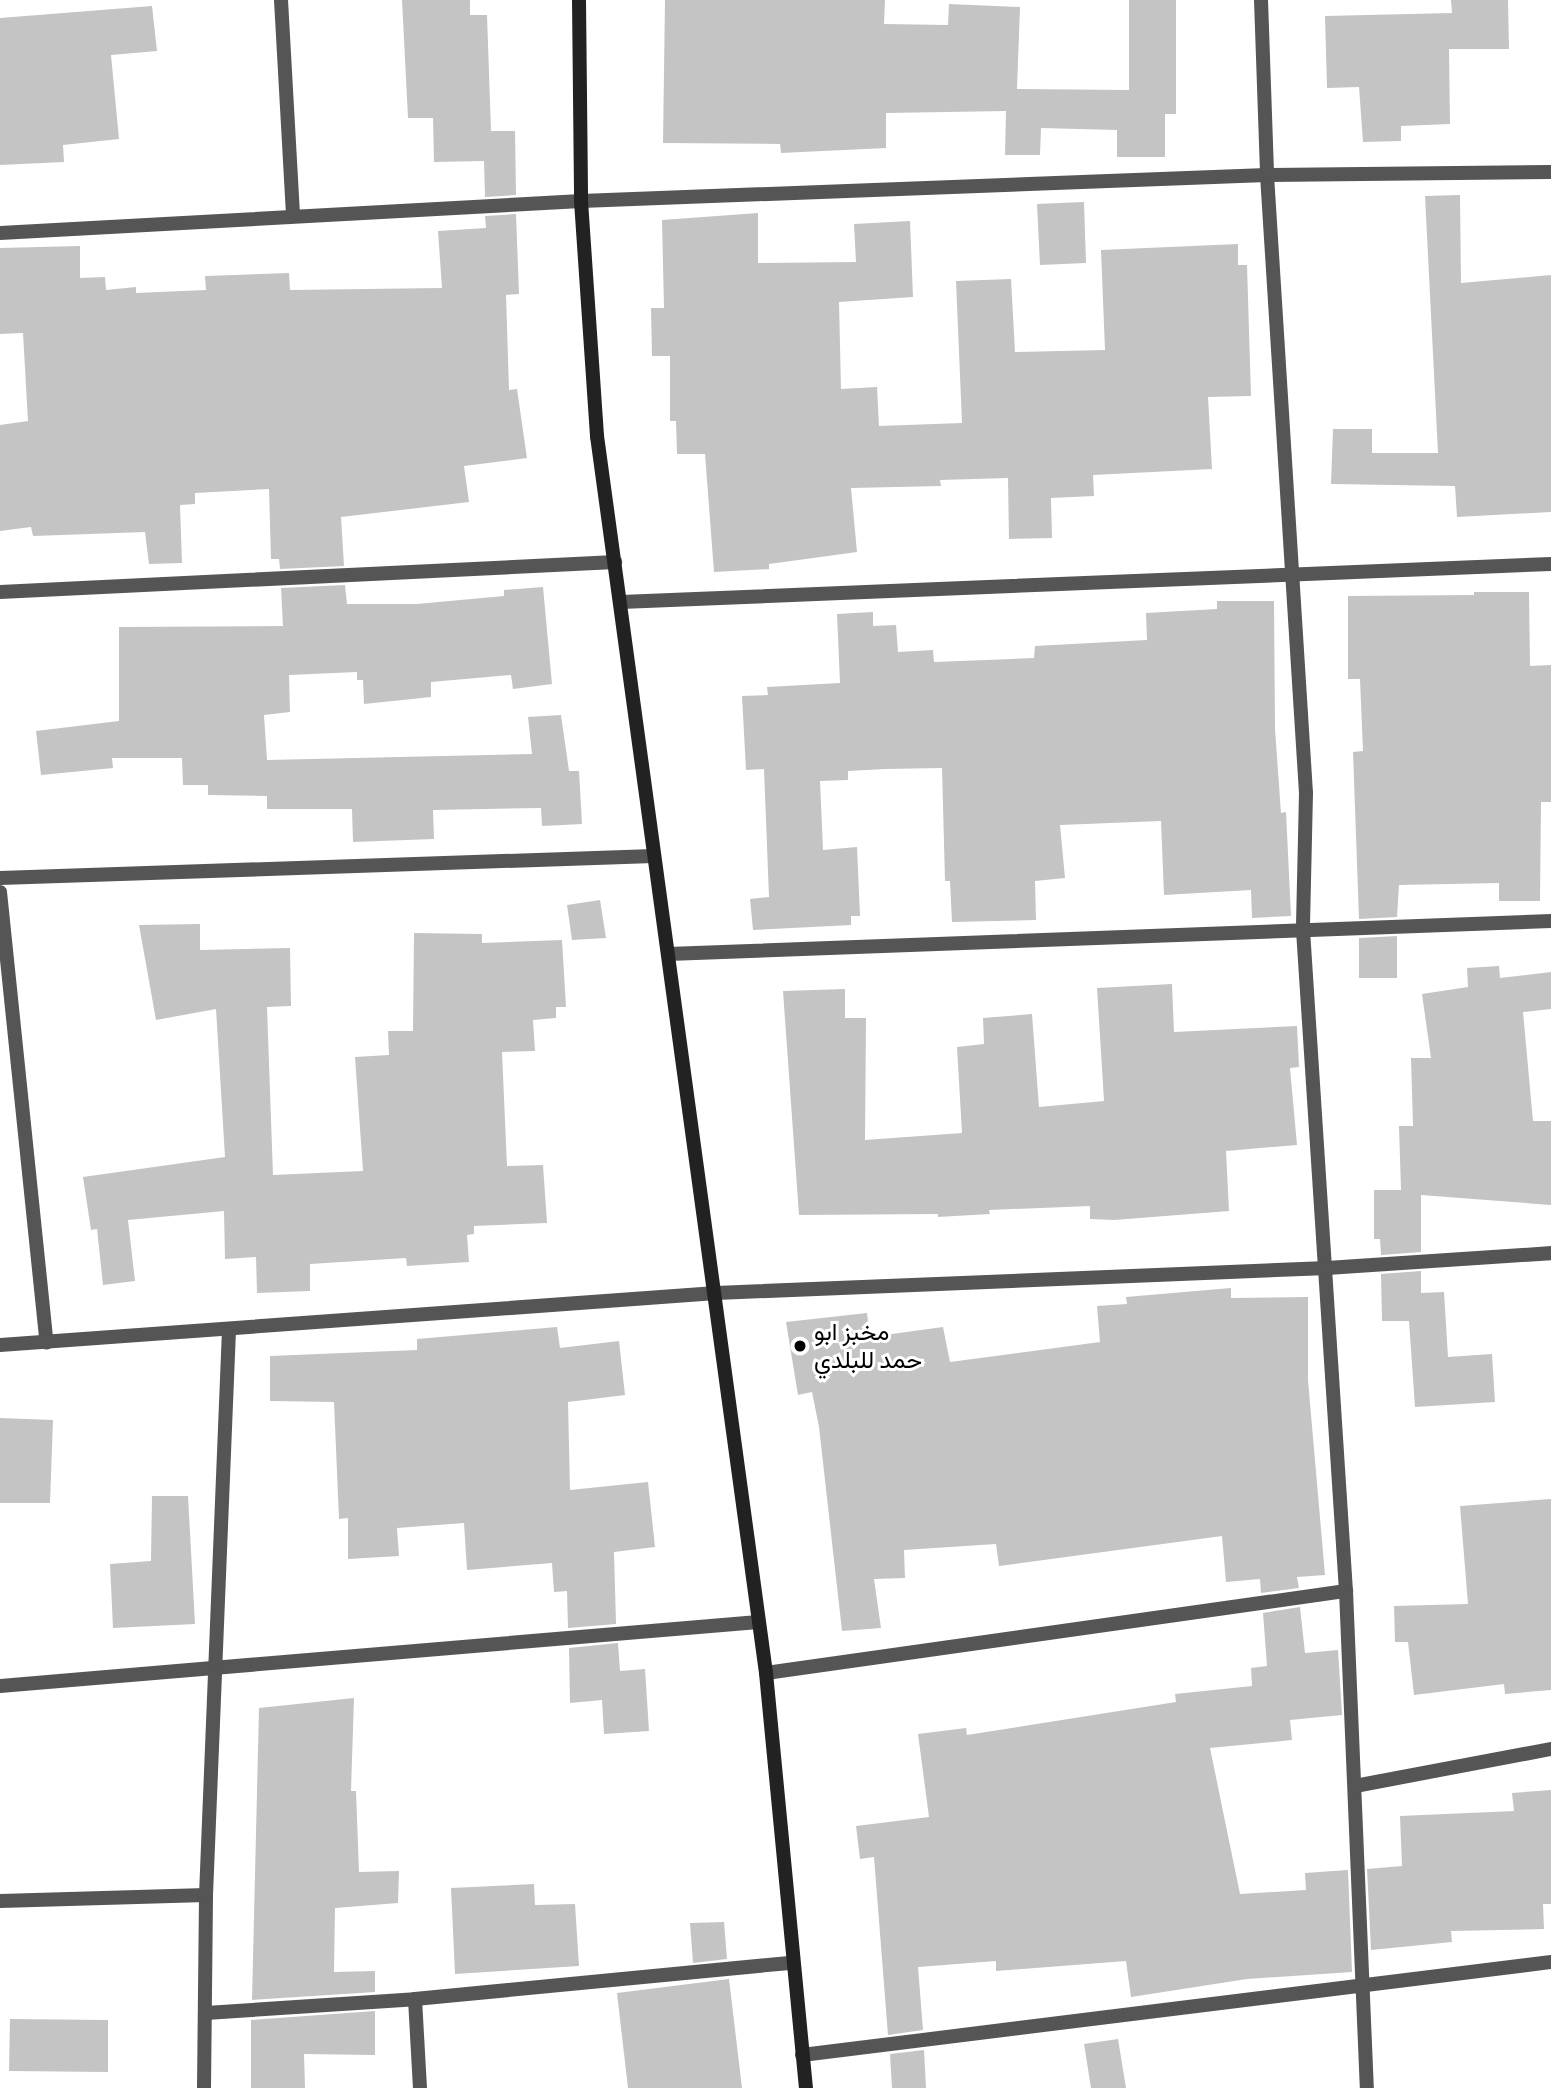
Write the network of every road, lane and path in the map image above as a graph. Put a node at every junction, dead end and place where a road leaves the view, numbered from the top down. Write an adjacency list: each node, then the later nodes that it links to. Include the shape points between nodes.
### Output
1 (281, 0): 7 (street)
2 (579, 0): 6 (street)
3 (1261, 0): 5 (street)
4 (1551, 172): 5 (street)
5 (1267, 175): 6 (street); 11 (street)
6 (581, 201): 7 (street); 9 (street, via 594,411)
7 (293, 216): 8 (street)
8 (0, 233)
9 (615, 562): 12 (street); 13 (street)
10 (1551, 564): 11 (street)
11 (1293, 575): 13 (street); 18 (street, via 1306,793)
12 (0, 592)
13 (621, 601): 14 (street)
14 (654, 856): 15 (street); 19 (street)
15 (0, 878)
16 (0, 892): 24 (street)
17 (1551, 921): 18 (street)
18 (1303, 930): 19 (street); 21 (street)
19 (668, 954): 22 (street)
20 (1551, 1254): 21 (street)
21 (1327, 1268): 22 (street); 26 (street)
22 (716, 1293): 23 (street); 27 (street)
23 (229, 1329): 24 (street); 28 (street)
24 (47, 1343): 25 (street)
25 (0, 1345)
26 (1346, 1591): 29 (street); 32 (street)
27 (758, 1622): 28 (street); 29 (street)
28 (214, 1666): 30 (street); 33 (street)
29 (766, 1673): 36 (street)
30 (0, 1686)
31 (1551, 1749): 32 (street)
32 (1354, 1786): 37 (street)
33 (206, 1895): 34 (street); 39 (street)
34 (0, 1901)
35 (1551, 1962): 37 (street)
36 (792, 1963): 38 (street); 40 (street)
37 (1364, 1985): 40 (street); 44 (street)
38 (415, 1999): 39 (street); 42 (street)
39 (205, 2013): 41 (street)
40 (803, 2055): 43 (street)
41 (204, 2088)
42 (420, 2088)
43 (806, 2088)
44 (1367, 2088)

